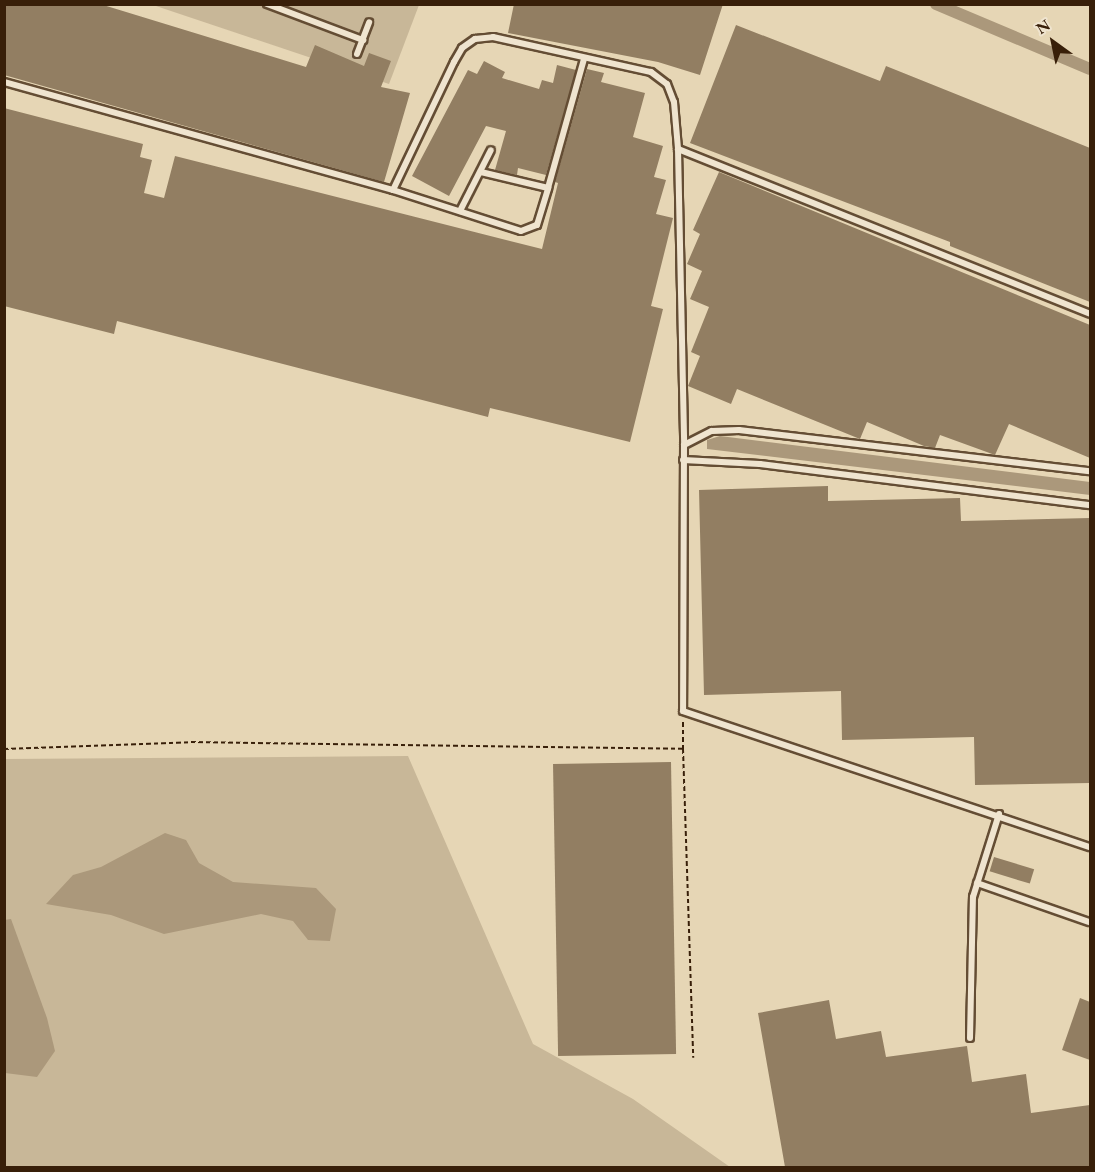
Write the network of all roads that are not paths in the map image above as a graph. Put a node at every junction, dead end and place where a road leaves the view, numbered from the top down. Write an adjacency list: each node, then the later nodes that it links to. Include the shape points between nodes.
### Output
1 (267, 4): 3 (lane)
2 (369, 22): 3 (lane)
3 (363, 40): 4 (lane)
4 (357, 54)
5 (584, 59): 7 (lane, via 651,72 667,84 674,102); 10 (lane); 11 (lane, via 493,37 475,39 462,48 454,62)
6 (4, 82): 11 (lane)
7 (678, 149): 13 (lane); 14 (lane)
8 (491, 150): 9 (lane)
9 (481, 171): 10 (lane); 12 (lane)
10 (548, 188): 12 (lane, via 537,225 530,230)
11 (393, 190): 12 (lane)
12 (460, 211)
13 (1090, 314)
14 (684, 445): 15 (lane); 16 (lane, via 712,430 740,430)
15 (683, 460): 17 (lane, via 760,464); 18 (lane, via 683,711)
16 (1090, 471)
17 (1090, 505)
18 (999, 814): 19 (lane); 20 (lane)
19 (1090, 847)
20 (977, 883): 21 (lane); 22 (lane, via 972,908)
21 (1090, 924)
22 (970, 1038)

